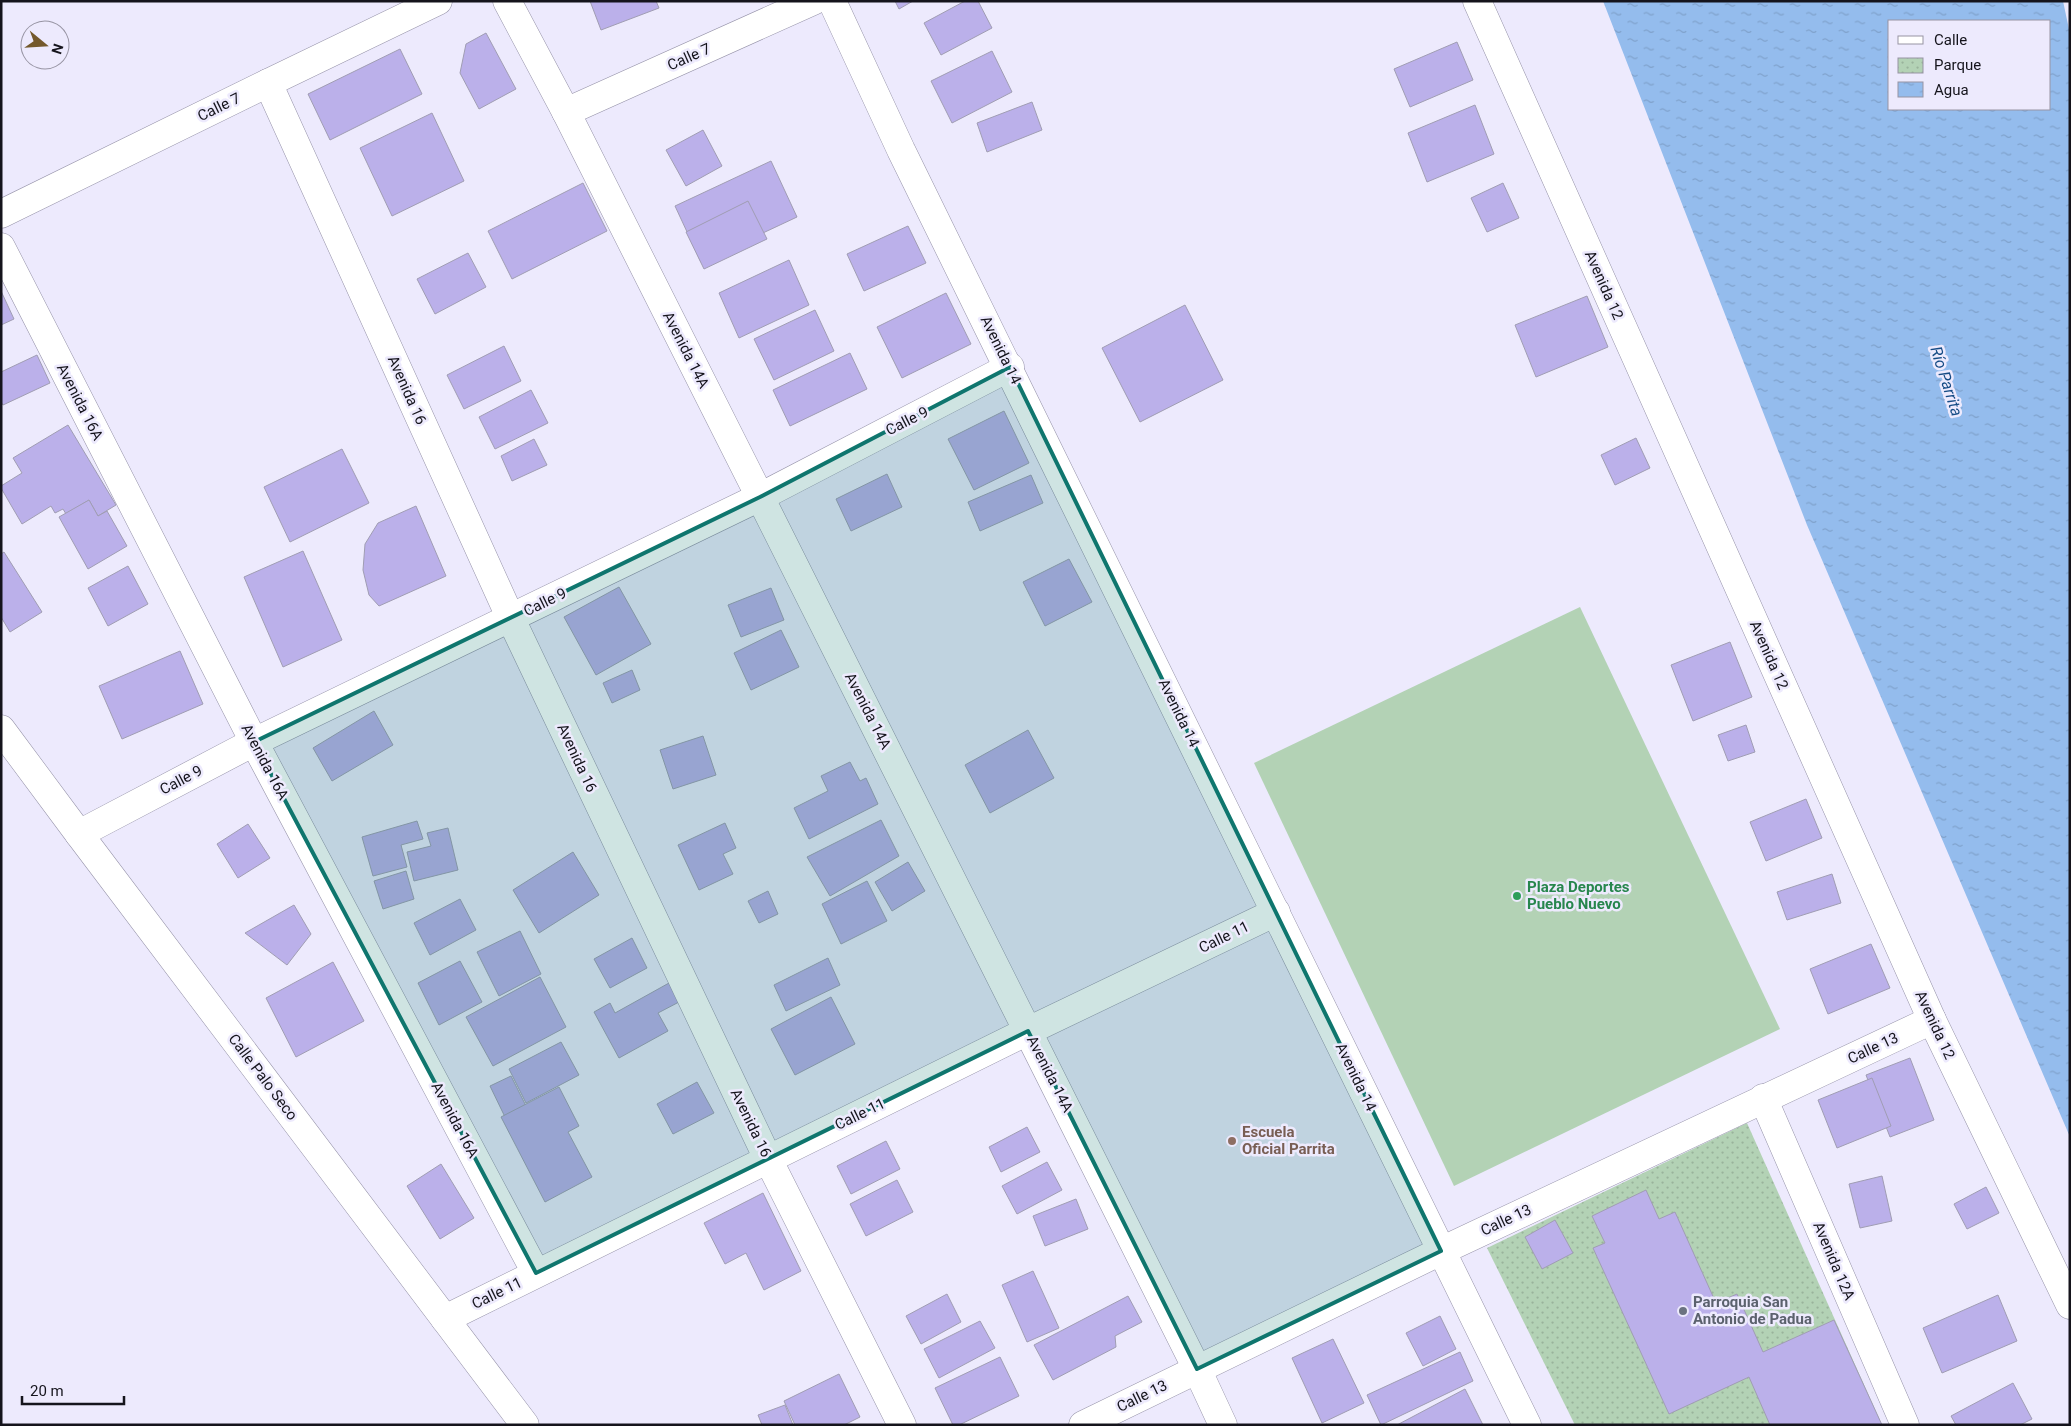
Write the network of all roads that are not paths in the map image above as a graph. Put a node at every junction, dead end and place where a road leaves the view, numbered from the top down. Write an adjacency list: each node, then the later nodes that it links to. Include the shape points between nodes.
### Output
1 (438, 1): 6 (street, Calle 7)
2 (507, 1): 7 (street, Avenida 14A)
3 (813, 1): 7 (street, Calle 7)
4 (832, 1): 10 (street, Avenida 14, via 901,150)
5 (1477, 1): 17 (street, Avenida 12)
6 (268, 83): 8 (street, Calle 7); 12 (street, Avenida 16)
7 (566, 112): 11 (street, Avenida 14A)
8 (1, 214)
9 (1, 247): 14 (street, Avenida 16A)
10 (1010, 368): 11 (street, Calle 9); 16 (street, Avenida 14)
11 (760, 497): 12 (street, Calle 9); 18 (street, Avenida 14A)
12 (511, 619): 14 (street, Calle 9); 20 (street, Avenida 16)
13 (1, 729): 15 (street, Calle Palo Seco)
14 (254, 742): 15 (street, Calle 9); 22 (street, Avenida 16A)
15 (79, 834): 24 (street, Calle Palo Seco)
16 (1276, 912): 18 (street, Calle 11); 21 (street, Avenida 14)
17 (1932, 1020): 19 (street, Calle 13); 23 (street, Avenida 12)
18 (1028, 1031): 20 (street, Calle 11); 25 (street, Avenida 14A)
19 (1763, 1098): 21 (street, Calle 13); 31 (street, Avenida 12A)
20 (768, 1159): 22 (street, Calle 11); 27 (street, Avenida 16)
21 (1441, 1251): 25 (street, Calle 13); 30 (street, Avenida 14)
22 (536, 1274): 24 (street, Calle 11)
23 (2070, 1305)
24 (445, 1319): 26 (street, Calle Palo Seco)
25 (1197, 1368): 28 (street, Calle 13); 29 (street, Avenida 14A)
26 (525, 1425)
27 (902, 1425)
28 (1083, 1425)
29 (1223, 1425)
30 (1527, 1425)
31 (1905, 1425)

